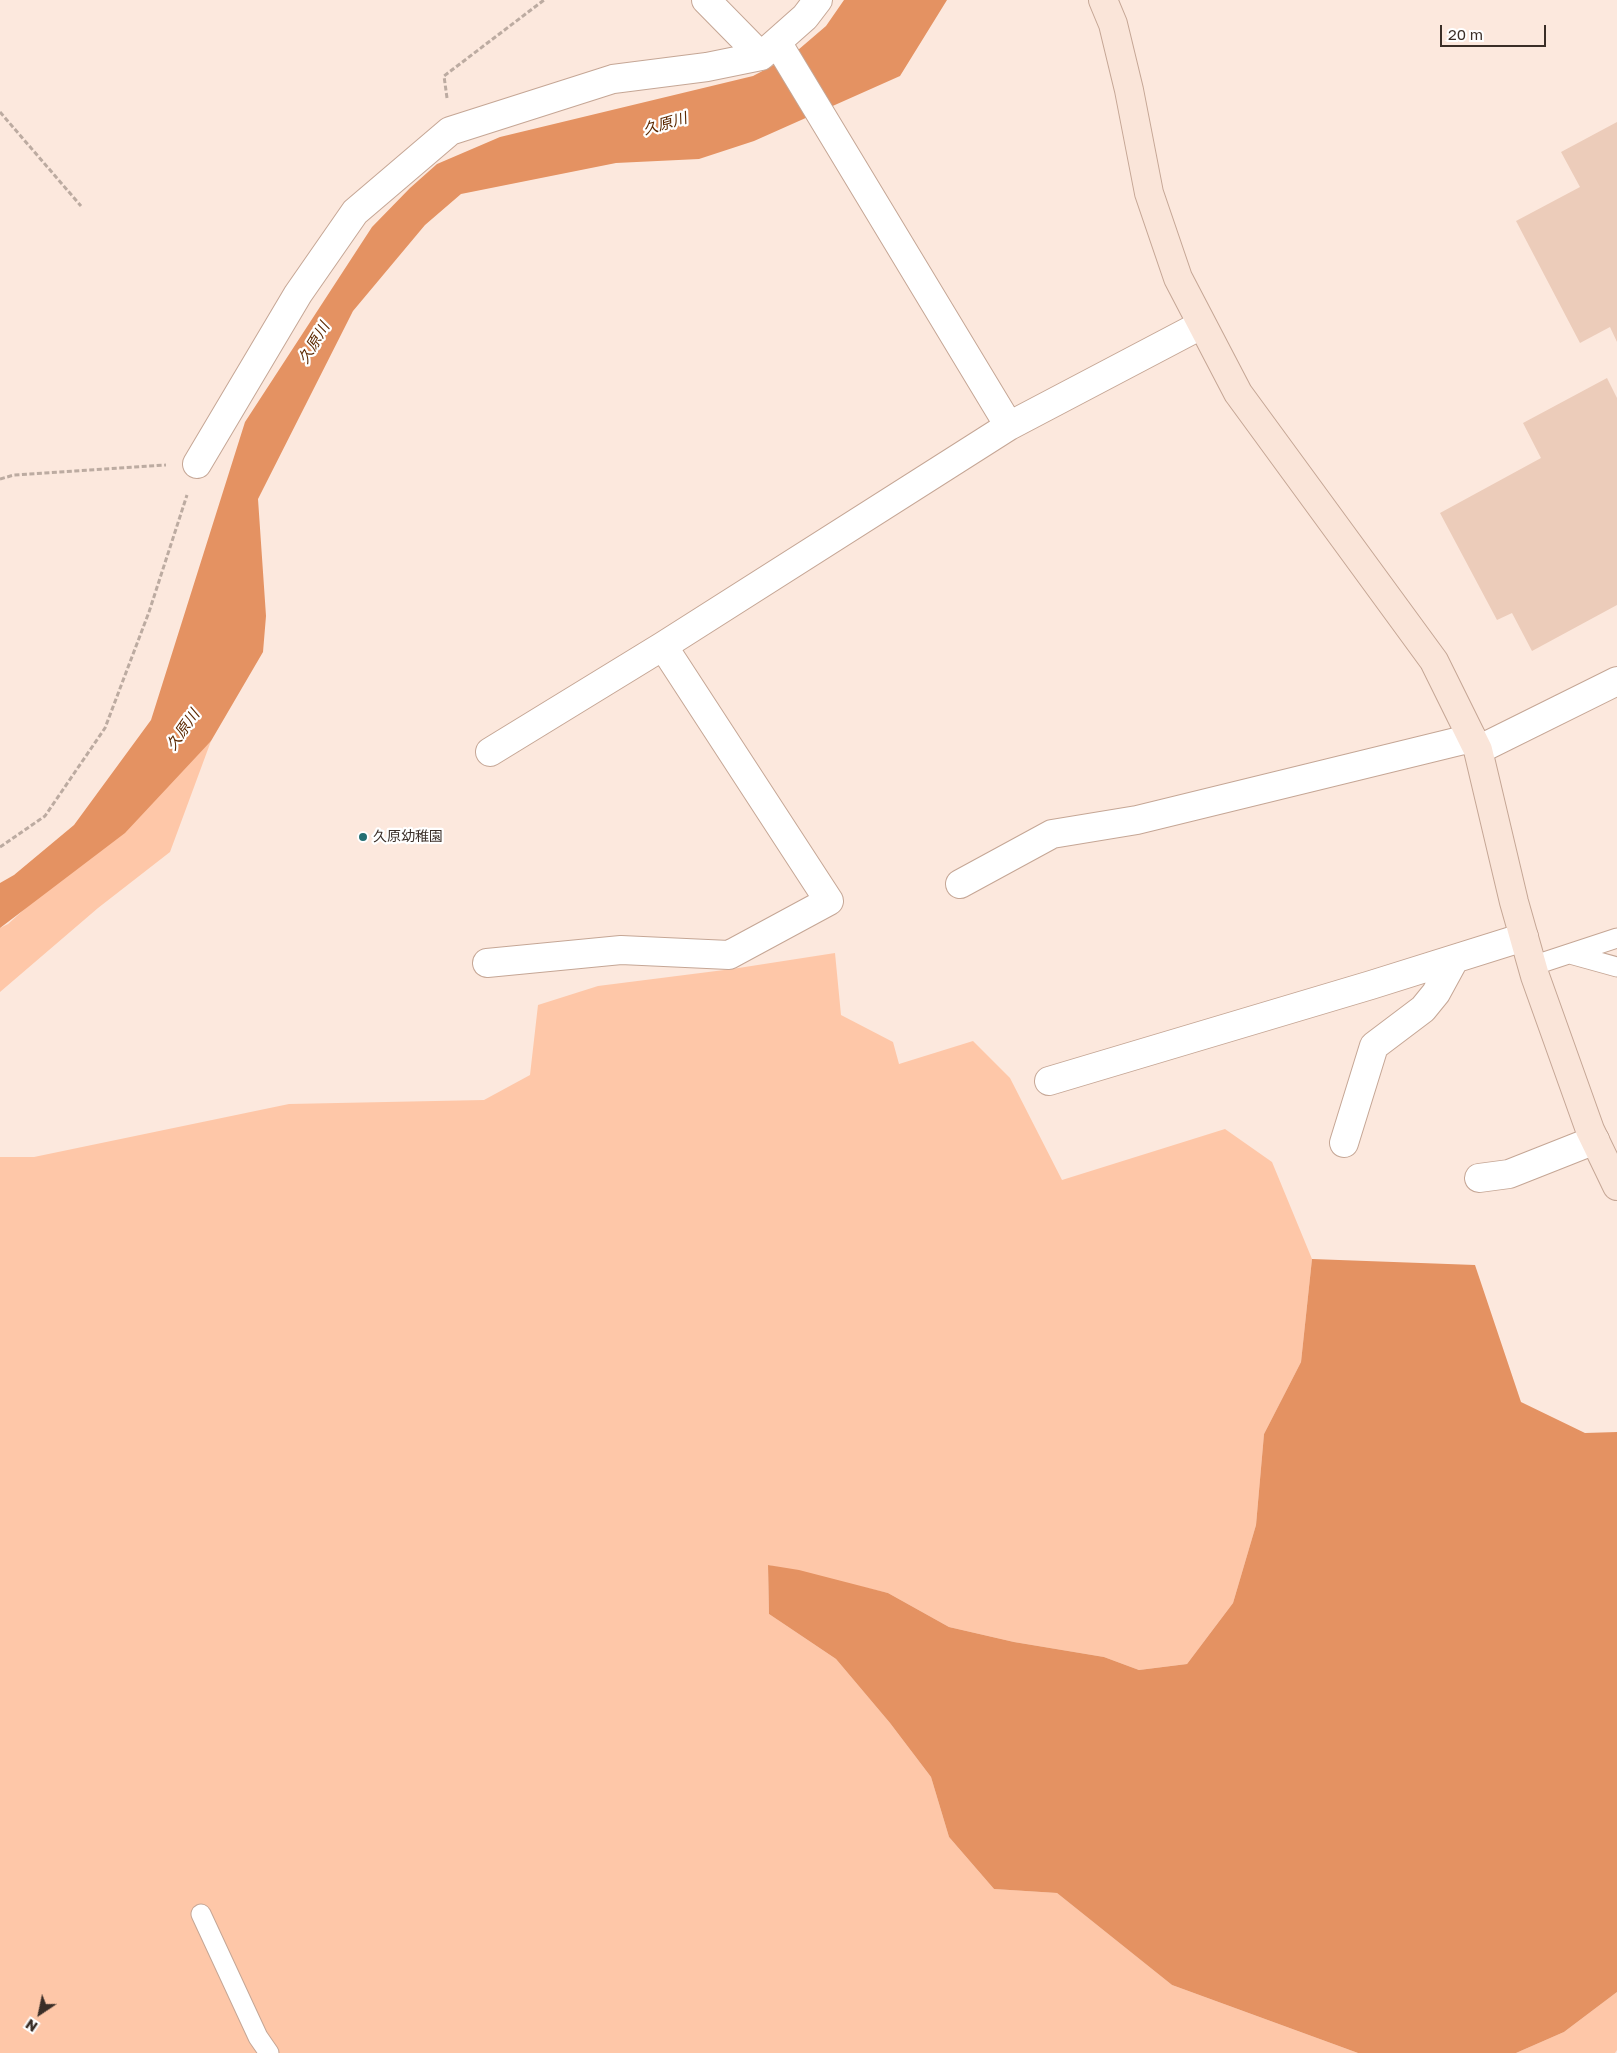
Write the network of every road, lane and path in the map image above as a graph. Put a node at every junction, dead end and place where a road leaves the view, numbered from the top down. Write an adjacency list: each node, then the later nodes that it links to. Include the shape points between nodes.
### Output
1 (544, 0): 7 (path, via 444,76)
2 (706, 0): 5 (street)
3 (818, 0): 5 (street, via 805,18)
4 (1103, 0): 9 (street, via 1126,80 1149,193 1178,278)
5 (769, 49): 7 (street, via 708,66 613,79); 10 (street, via 826,123)
6 (0, 112): 8 (path)
7 (450, 131): 11 (street, via 355,212 298,294)
8 (81, 206)
9 (1201, 325): 10 (street); 15 (street, via 1238,393 1434,661)
10 (1009, 426): 13 (street)
11 (197, 464): 12 (path, via 14,475); 17 (path, via 149,612 105,728 45,816)
12 (0, 479)
13 (662, 646): 16 (street); 23 (street, via 828,901 729,955 621,950)
14 (1617, 681): 15 (street)
15 (1475, 744): 18 (street, via 1137,820 1052,834); 19 (street)
16 (490, 752)
17 (0, 847)
18 (960, 884)
19 (1524, 938): 22 (street); 24 (street)
20 (1617, 938): 21 (lane)
21 (1570, 954): 24 (lane); 25 (lane)
22 (1454, 960): 26 (street); 28 (street, via 1423,1009 1374,1046)
23 (487, 963)
24 (1532, 966): 27 (street)
25 (1617, 967)
26 (1049, 1081)
27 (1595, 1140): 29 (street, via 1509,1174); 30 (street)
28 (1344, 1143)
29 (1480, 1178)
30 (1617, 1186)
31 (201, 1914): 32 (lane, via 258,2037)
32 (269, 2053)

